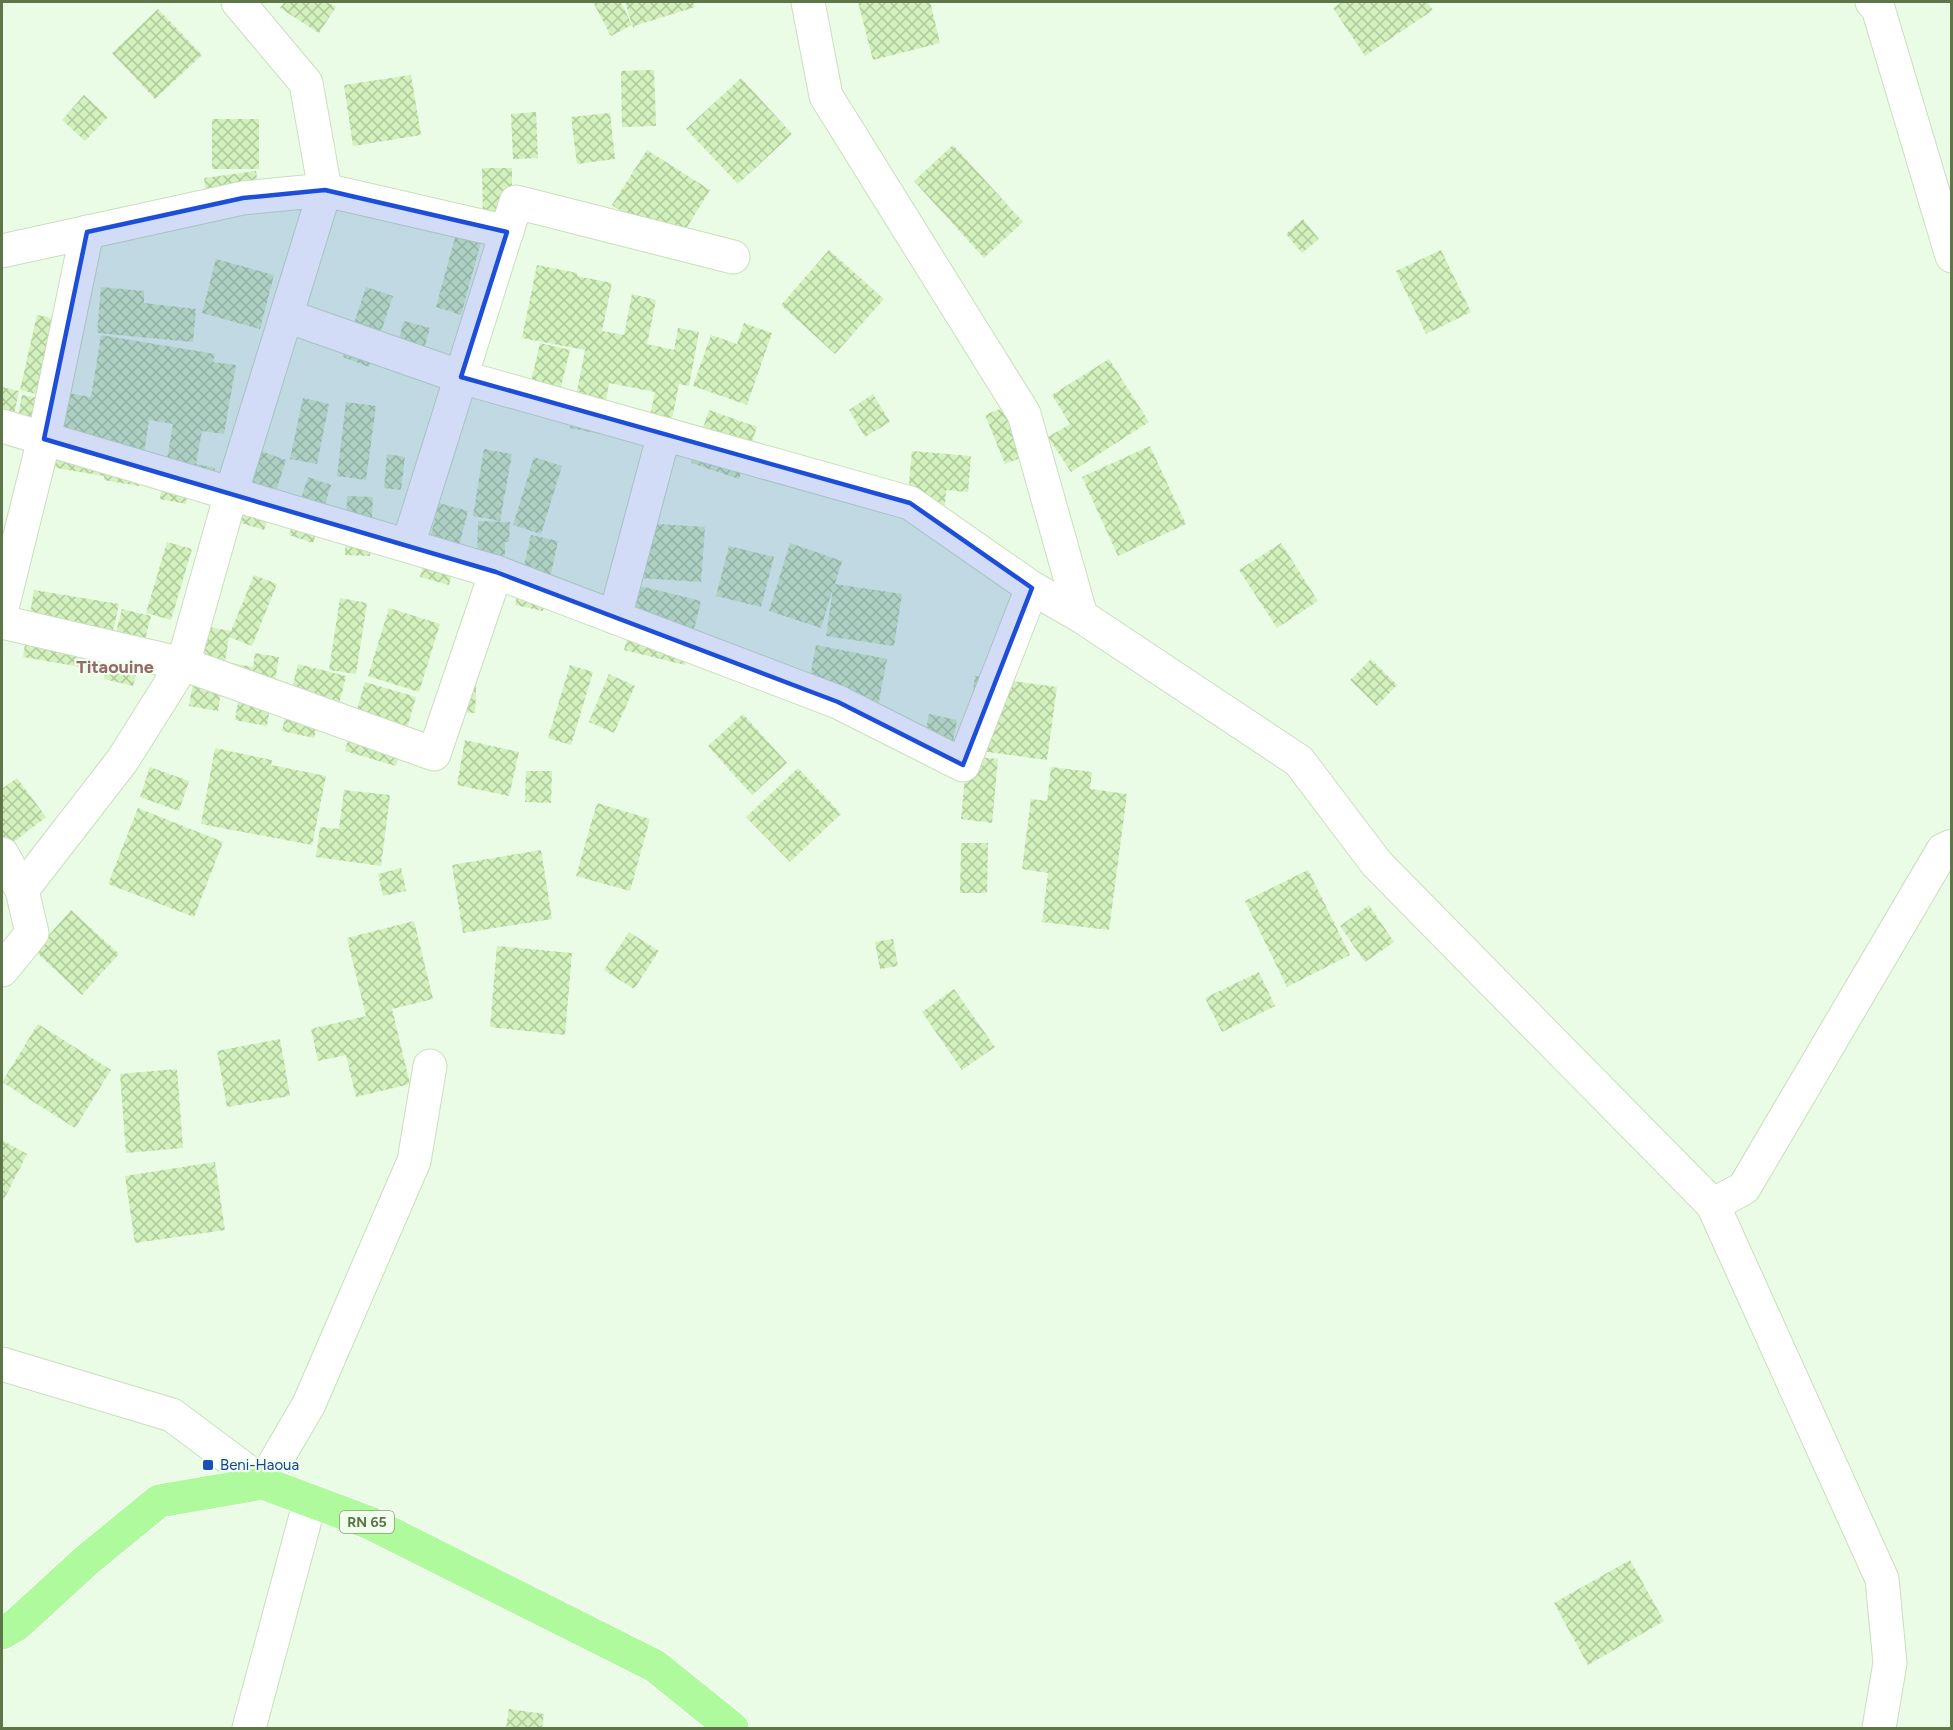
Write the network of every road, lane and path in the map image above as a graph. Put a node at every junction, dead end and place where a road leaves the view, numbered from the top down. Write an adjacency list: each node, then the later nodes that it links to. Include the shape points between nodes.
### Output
1 (237, 2): 4 (street, via 306,83)
2 (808, 2): 20 (street, via 826,96 1024,414)
3 (1872, 2): 8 (street, via 1878,8)
4 (325, 190): 5 (street, via 243,198); 6 (street); 10 (street)
5 (87, 232): 7 (street); 14 (street)
6 (507, 232): 9 (street, via 516,202); 11 (street)
7 (2, 251)
8 (1952, 256)
9 (733, 257)
10 (287, 316): 11 (street); 15 (street)
11 (461, 377): 13 (street); 16 (street)
12 (2, 426): 14 (street)
13 (664, 434): 18 (street, via 910,503); 21 (street)
14 (44, 439): 15 (street); 19 (street)
15 (231, 494): 16 (street); 23 (street)
16 (408, 545): 17 (street)
17 (496, 572): 21 (street); 23 (street, via 434,753)
18 (1032, 588): 20 (street); 21 (street, via 963,765 838,702)
19 (2, 608)
20 (1081, 616): 29 (street, via 1299,761 1377,864)
21 (615, 617)
22 (2, 622): 23 (street)
23 (183, 664): 26 (street, via 123,761)
24 (1952, 846): 29 (street, via 1943,850 1744,1188)
25 (2, 854): 26 (street)
26 (22, 890): 27 (street, via 32,933)
27 (2, 970)
28 (430, 1066): 31 (street, via 414,1161 309,1404)
29 (1713, 1205): 36 (street, via 1881,1579 1890,1663)
30 (2, 1364): 31 (street, via 172,1415)
31 (263, 1484): 32 (main road, RN 65); 33 (main road, RN 65, via 159,1501)
32 (310, 1500): 34 (street); 35 (main road, RN 65, via 370,1523 655,1666)
33 (2, 1633)
34 (249, 1728)
35 (732, 1728)
36 (1879, 1728)

